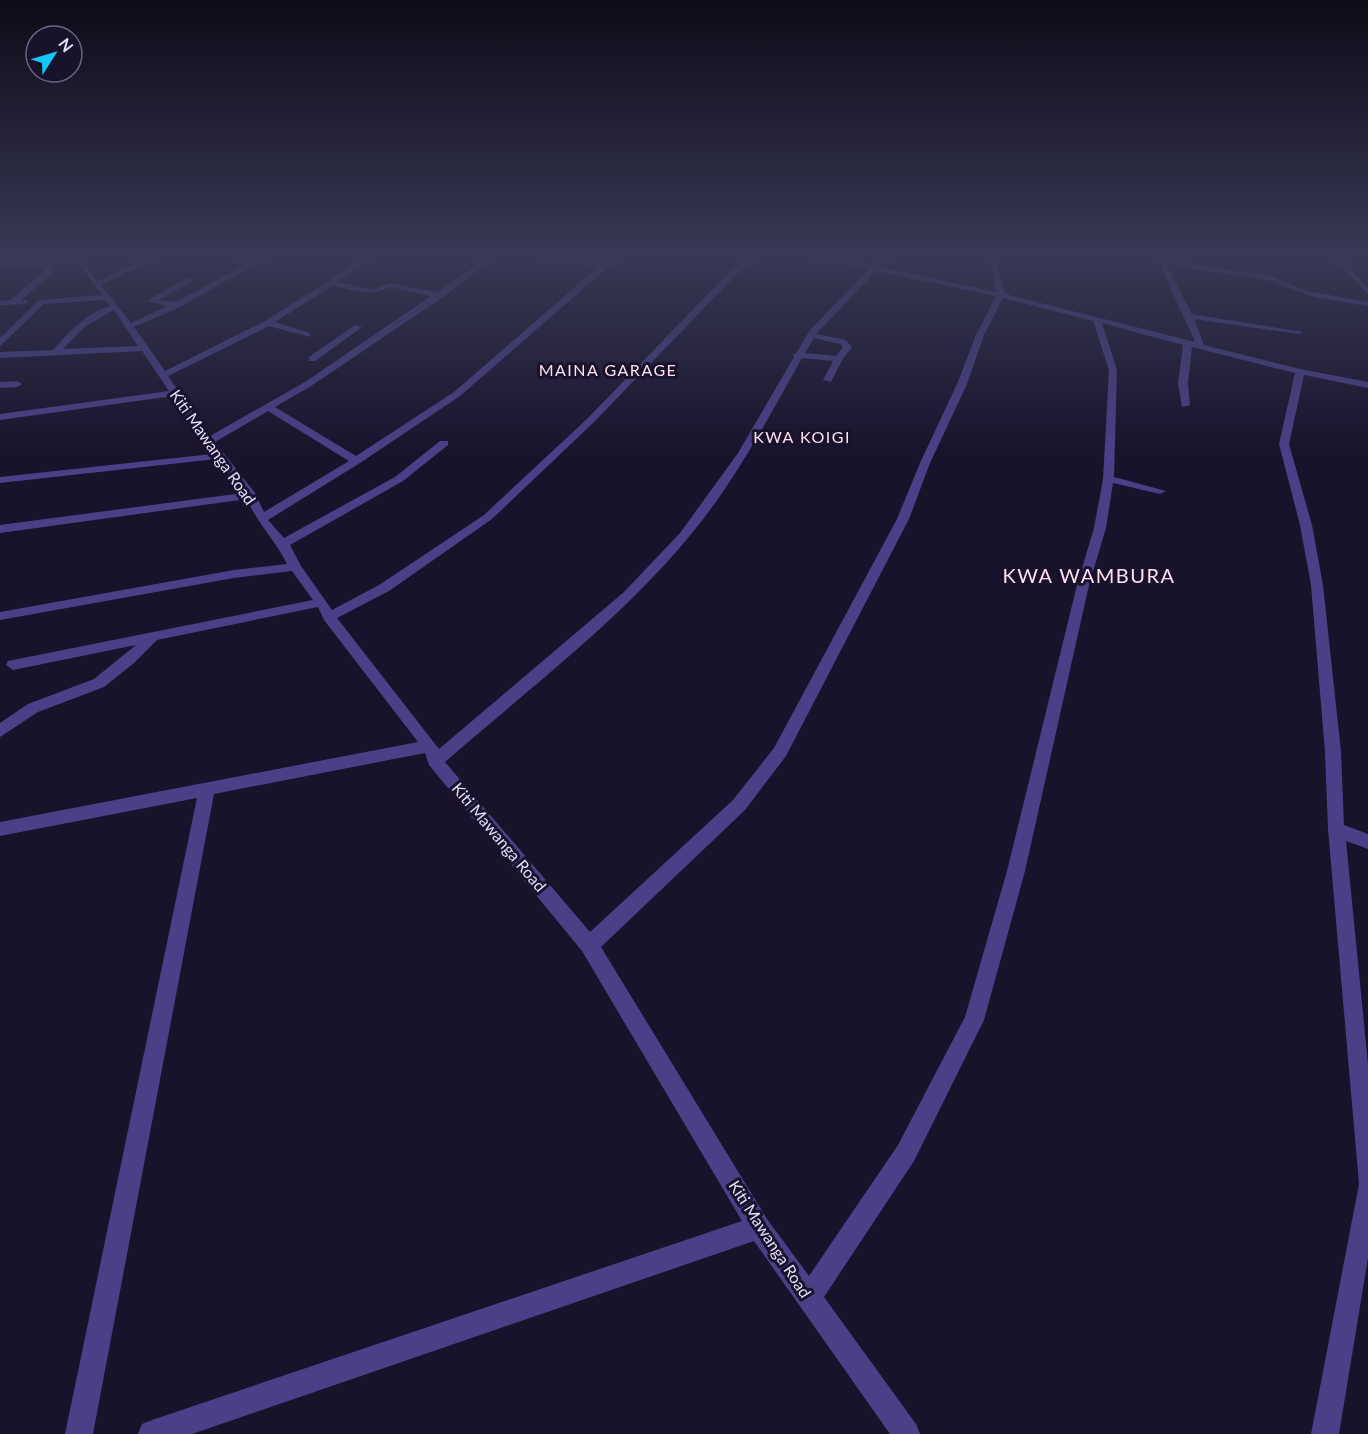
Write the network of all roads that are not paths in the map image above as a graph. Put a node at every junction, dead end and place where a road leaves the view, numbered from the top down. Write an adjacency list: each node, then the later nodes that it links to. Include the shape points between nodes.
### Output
1 (23, 321): 23 (street)
2 (86, 321): 27 (street)
3 (124, 321): 16 (street, Kiti Mawanga Road)
4 (142, 321): 16 (street)
5 (271, 321): 15 (street)
6 (402, 321): 26 (street)
7 (541, 321): 44 (street, via 457,394)
8 (687, 321): 53 (street, via 591,420 488,517 384,588)
9 (824, 321): 20 (street)
10 (988, 321): 63 (street, via 903,519 780,752 739,805)
11 (1097, 321): 45 (street, via 1113,370)
12 (1104, 321): 22 (street)
13 (1191, 321): 24 (street)
14 (1223, 321): 18 (street)
15 (268, 323): 19 (street); 33 (street)
16 (128, 327): 25 (street, Kiti Mawanga Road)
17 (358, 327): 21 (street)
18 (1299, 332)
19 (307, 335)
20 (811, 335): 29 (street); 31 (street, via 846,344 848,350)
21 (336, 342): 26 (street); 30 (street)
22 (1188, 342): 24 (street); 39 (street, via 1183,382)
23 (0, 343)
24 (1200, 345): 32 (street)
25 (143, 348): 27 (street); 33 (street, Kiti Mawanga Road)
26 (360, 350): 40 (street)
27 (56, 352): 28 (street)
28 (0, 355)
29 (797, 355): 31 (street); 58 (street, via 742,453 684,536 629,595)
30 (312, 359)
31 (838, 359): 34 (street)
32 (1300, 372): 37 (street); 61 (street, via 1284,444 1317,585)
33 (162, 376): 38 (street, Kiti Mawanga Road)
34 (828, 380)
35 (17, 384): 36 (street)
36 (0, 385)
37 (1368, 385)
38 (175, 393): 41 (street); 43 (street, Kiti Mawanga Road)
39 (1185, 405)
40 (269, 408): 43 (street); 44 (street)
41 (0, 417)
42 (444, 443): 51 (street, via 399,479)
43 (214, 449): 46 (street); 48 (street, Kiti Mawanga Road)
44 (356, 461): 49 (street)
45 (1108, 478): 47 (street); 67 (street, via 1100,528 1016,871 974,1020 906,1153)
46 (0, 480)
47 (1160, 491)
48 (251, 495): 49 (street, Kiti Mawanga Road); 50 (street)
49 (261, 519): 51 (street, Kiti Mawanga Road)
50 (0, 529)
51 (283, 544): 52 (street, Kiti Mawanga Road)
52 (295, 567): 53 (street, Kiti Mawanga Road); 54 (street)
53 (326, 610): 55 (street); 58 (street, Kiti Mawanga Road)
54 (0, 616)
55 (152, 637): 56 (street); 57 (street, via 99,683 33,708)
56 (13, 665)
57 (0, 731)
58 (432, 754): 59 (street); 63 (street, Kiti Mawanga Road)
59 (207, 790): 60 (street); 68 (street)
60 (0, 829)
61 (1336, 829): 62 (street); 64 (street)
62 (1368, 842)
63 (589, 945): 66 (street, Kiti Mawanga Road)
64 (1368, 1179)
65 (1368, 1189): 71 (street)
66 (759, 1227): 67 (street, Kiti Mawanga Road); 69 (street)
67 (808, 1299): 70 (street, Kiti Mawanga Road)
68 (79, 1434)
69 (152, 1434)
70 (906, 1434)
71 (1325, 1434)

